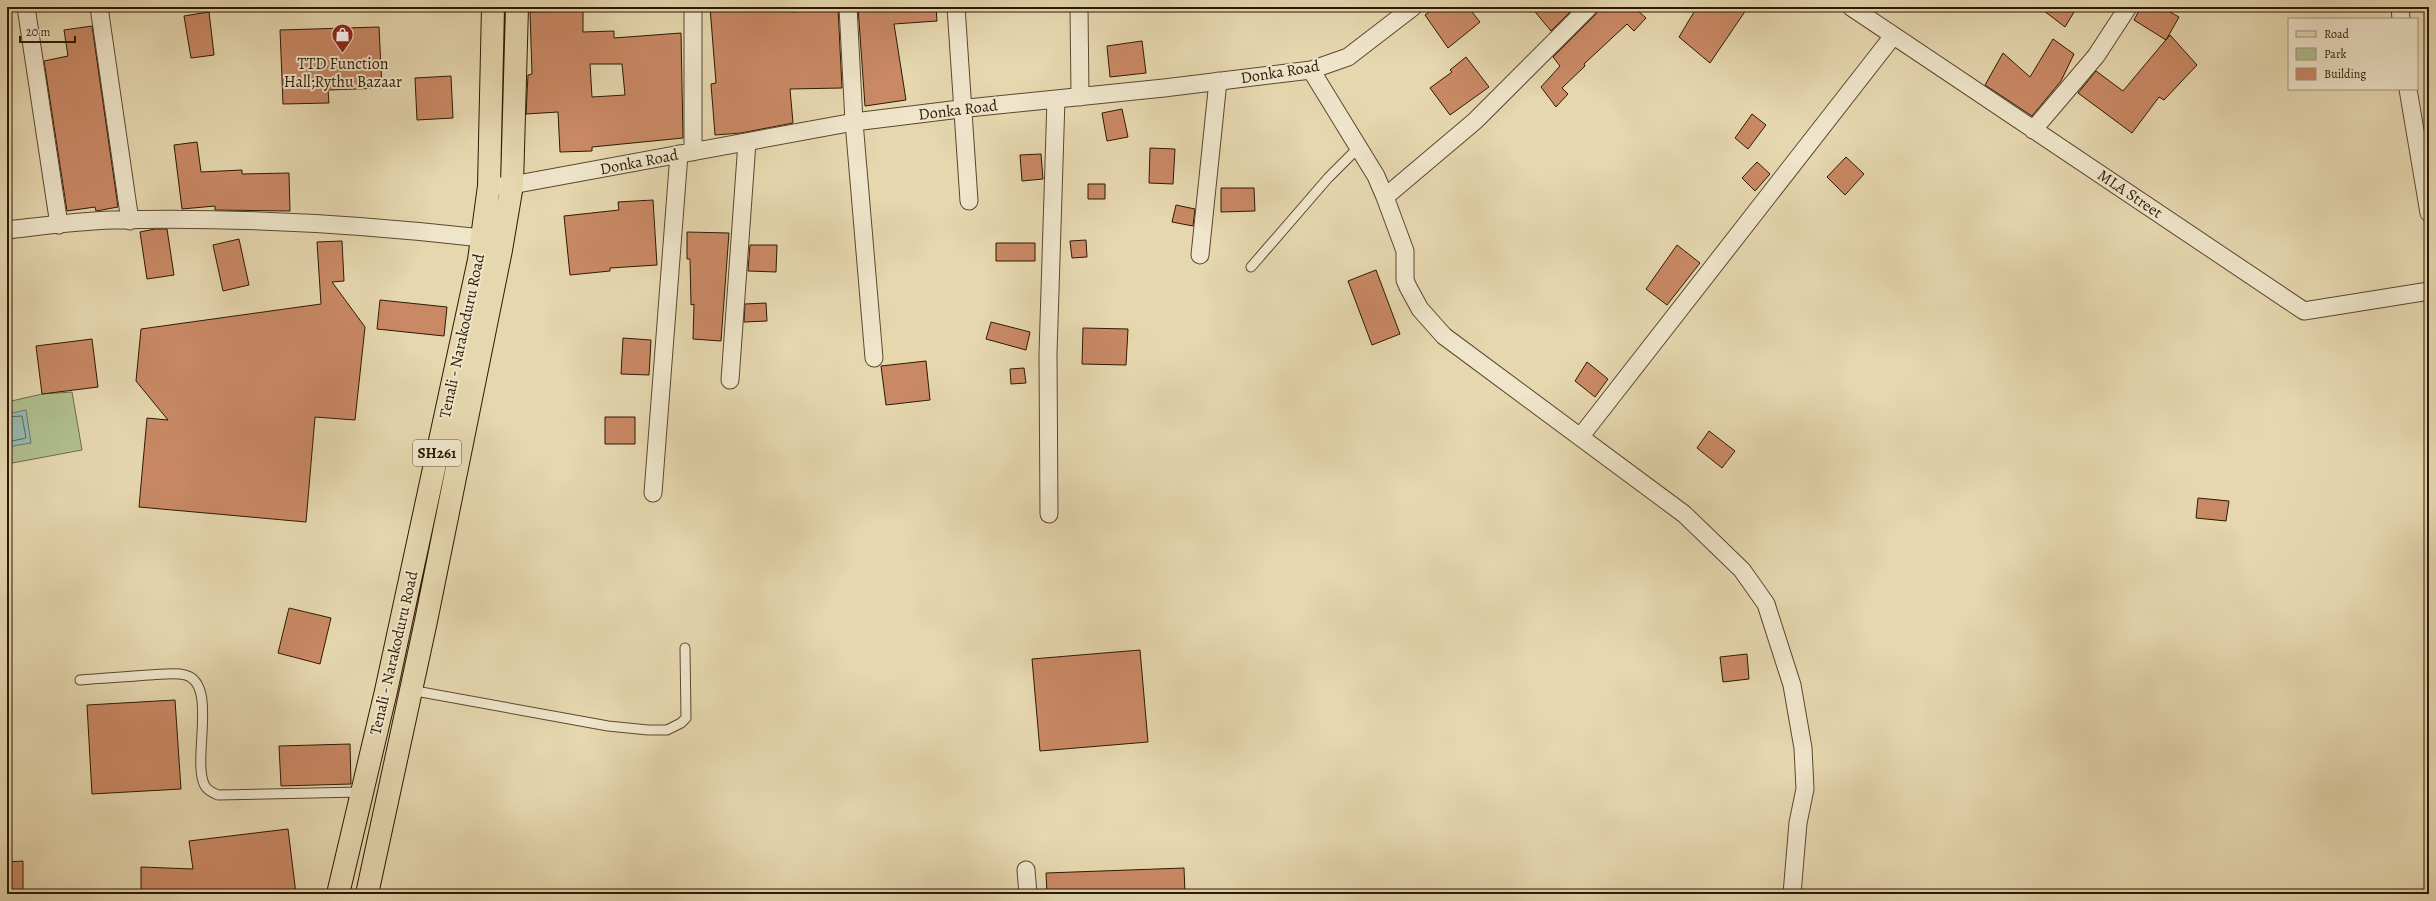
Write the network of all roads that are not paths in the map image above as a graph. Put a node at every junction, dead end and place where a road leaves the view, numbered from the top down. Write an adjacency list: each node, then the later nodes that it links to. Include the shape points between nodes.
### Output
1 (26, 7): 33 (street)
2 (99, 7): 32 (street)
3 (493, 7): 28 (main road, Tenali - Narakoduru Road / SH261)
4 (517, 7): 27 (main road, Tenali - Narakoduru Road / SH261)
5 (693, 7): 26 (street)
6 (848, 7): 22 (street)
7 (956, 7): 21 (street)
8 (1078, 7): 19 (street)
9 (1413, 7): 16 (street, Donka Road, via 1348,57)
10 (1589, 7): 29 (street, via 1475,121)
11 (1851, 7): 15 (street, MLA Street)
12 (2128, 7): 23 (street, via 2096,56)
13 (2400, 7): 14 (street)
14 (2401, 18)
15 (1893, 36): 23 (street, MLA Street); 41 (street)
16 (1311, 70): 17 (street, Donka Road); 25 (street)
17 (1218, 81): 19 (street, Donka Road); 36 (street)
18 (2408, 90): 31 (street)
19 (1080, 97): 20 (street, Donka Road)
20 (1056, 99): 21 (street, Donka Road); 43 (street, via 1048,354)
21 (962, 109): 22 (street, Donka Road); 30 (street)
22 (854, 122): 24 (street, Donka Road); 39 (street)
23 (2033, 130): 38 (street, MLA Street, via 2304,311)
24 (747, 142): 26 (street, Donka Road); 40 (street)
25 (1358, 148): 29 (street); 37 (lane, via 1328,178)
26 (686, 153): 27 (street, Donka Road); 42 (street)
27 (512, 185): 28 (street, Donka Road); 46 (main road, Tenali - Narakoduru Road / SH261, via 497,273)
28 (489, 186): 35 (main road, Tenali - Narakoduru Road / SH261)
29 (1385, 197): 41 (street, via 1405,251 1405,280 1420,309 1444,336)
30 (969, 201)
31 (2429, 213)
32 (130, 220): 33 (street); 35 (street, via 170,219 340,226)
33 (59, 225): 34 (street)
34 (7, 230)
35 (482, 238): 47 (main road, Tenali - Narakoduru Road / SH261, via 472,297 411,581)
36 (1200, 255)
37 (1251, 267)
38 (2429, 291)
39 (874, 358)
40 (730, 380)
41 (1581, 436): 52 (street, via 1684,514 1742,570 1766,604 1792,685 1803,748 1804,789 1798,823)
42 (653, 493)
43 (1049, 514)
44 (685, 648): 46 (lane, via 686,718 667,730 608,726)
45 (80, 680): 47 (lane, via 170,674 192,678 198,684 202,698 202,773 205,786 218,794)
46 (410, 690): 50 (main road, Tenali - Narakoduru Road / SH261)
47 (361, 792): 49 (main road, Tenali - Narakoduru Road / SH261)
48 (1026, 870): 51 (street)
49 (338, 894)
50 (367, 894)
51 (1028, 894)
52 (1792, 894)

